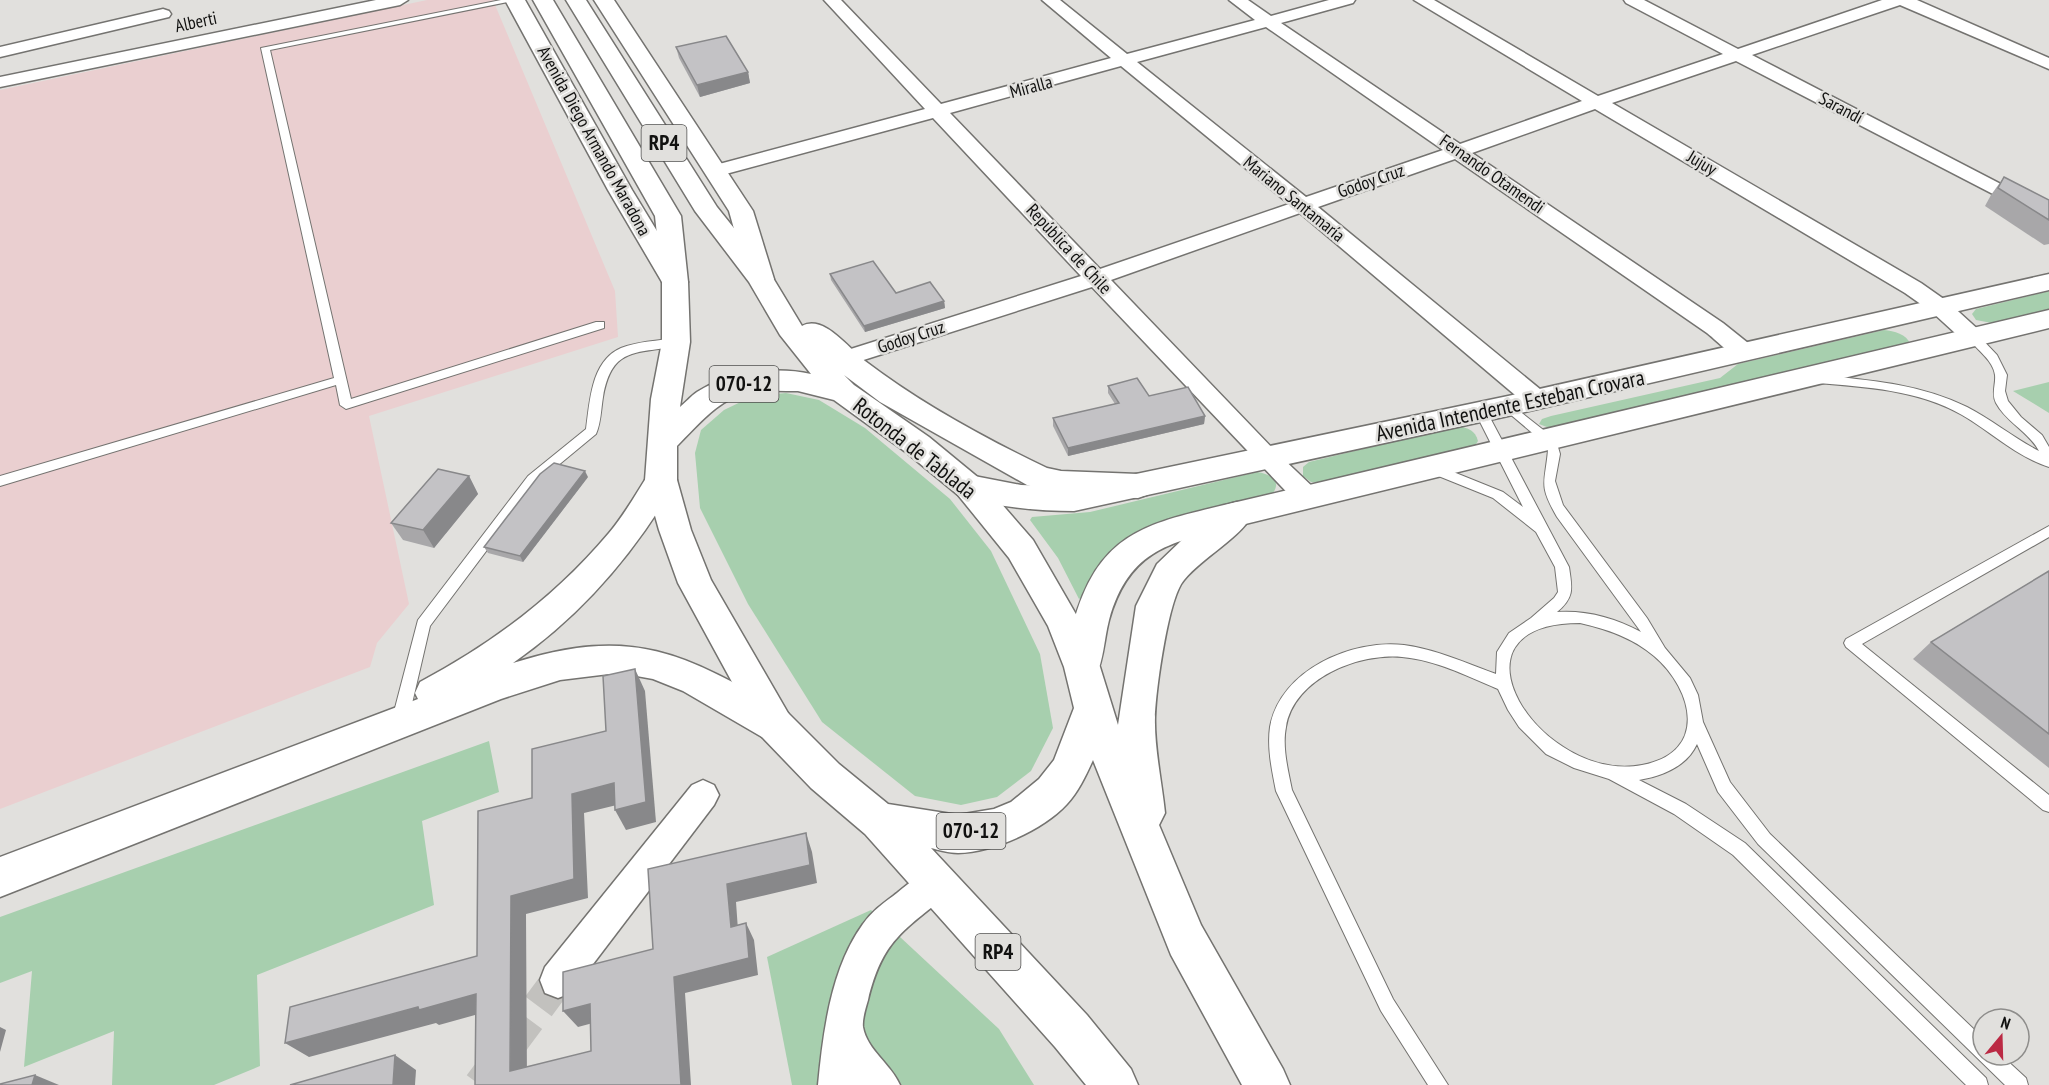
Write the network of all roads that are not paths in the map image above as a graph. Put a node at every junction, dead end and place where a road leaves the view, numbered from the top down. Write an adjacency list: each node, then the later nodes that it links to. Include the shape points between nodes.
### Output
1 (400, 0): 14 (street, Alberti)
2 (514, 0): 29 (main road, Avenida Diego Armando Maradona); 40 (lane, via 265,48)
3 (543, 0): 29 (main road, Avenida Diego Armando Maradona / RP4, via 668,216)
4 (576, 0): 31 (main road, RP4, via 706,211)
5 (606, 0): 25 (main road)
6 (832, 0): 23 (street, República de Chile)
7 (1050, 0): 19 (street, Mariano Santamaría)
8 (1237, 0): 15 (street, Fernando Otamendi)
9 (1347, 0): 15 (street, Miralla)
10 (1422, 0): 22 (street, Jujuy)
11 (1632, 0): 18 (street, Sarandí)
12 (1898, 0): 18 (street, Godoy Cruz)
13 (1903, 0): 20 (street)
14 (329, 7): 16 (street, Alberti)
15 (1268, 21): 19 (street, Miralla); 24 (street, Fernando Otamendi)
16 (167, 24): 17 (street); 21 (street, Alberti)
17 (0, 52)
18 (1738, 55): 22 (street, Godoy Cruz); 27 (street, Sarandí)
19 (1125, 61): 23 (street, Miralla); 26 (street, Mariano Santamaría)
20 (2049, 64)
21 (0, 82)
22 (1598, 102): 24 (street, Godoy Cruz); 32 (street, Jujuy)
23 (940, 112): 25 (street, Miralla); 28 (street, República de Chile)
24 (1458, 150): 26 (street, Godoy Cruz); 37 (street, Fernando Otamendi)
25 (715, 171): 31 (main road, via 741,212)
26 (1303, 205): 28 (street, Godoy Cruz); 42 (street, Mariano Santamaría)
27 (2049, 217)
28 (1096, 278): 38 (street, Godoy Cruz); 47 (street, República de Chile)
29 (675, 282): 36 (main road, Avenida Diego Armando Maradona / RP4)
30 (2049, 282): 32 (main road, Avenida Intendente Esteban Crovara)
31 (764, 285): 38 (main road); 41 (main road, RP4, via 807,354)
32 (1940, 307): 35 (street, Jujuy); 37 (main road, Avenida Intendente Esteban Crovara)
33 (2049, 319): 35 (main road, Avenida Intendente Esteban Crovara)
34 (600, 325): 40 (lane, via 346,405)
35 (1974, 338): 39 (main road, Avenida Intendente Esteban Crovara); 48 (lane, via 1993,358 2001,375 2002,402 2038,438)
36 (676, 342): 45 (main road, Avenida Diego Armando Maradona / RP4); 62 (lane, via 625,350 606,366 592,431 533,479 423,624)
37 (1745, 352): 42 (main road, Avenida Intendente Esteban Crovara)
38 (843, 359): 52 (main road, via 890,395 1038,477 1061,483)
39 (1807, 378): 44 (main road, Avenida Intendente Esteban Crovara); 48 (lane, via 1873,384 1934,397)
40 (340, 380): 51 (lane)
41 (844, 392): 45 (main road, Rotonda de Tablada / 070-12, via 798,381 751,382 707,399); 53 (main road, Rotonda de Tablada / RP4)
42 (1537, 400): 43 (main road, Avenida Intendente Esteban Crovara)
43 (1494, 409): 44 (lane); 46 (lane); 47 (main road, Avenida Intendente Esteban Crovara)
44 (1546, 440): 46 (main road, Avenida Intendente Esteban Crovara); 59 (lane, via 1554,450 1549,480 1566,521 1650,633)
45 (662, 442): 50 (main road, RP4)
46 (1502, 450): 49 (main road, Avenida Intendente Esteban Crovara); 56 (lane)
47 (1266, 457): 52 (main road, Avenida Intendente Esteban Crovara); 54 (street, República de Chile)
48 (2049, 460)
49 (1429, 468): 54 (main road, Avenida Intendente Esteban Crovara); 56 (lane, via 1497,495)
50 (661, 480): 62 (main road, via 623,539 553,612 506,650); 66 (main road, RP4, via 695,583)
51 (0, 481)
52 (1138, 486): 53 (main road, Avenida Intendente Esteban Crovara, via 1074,499 1043,500 1004,497)
53 (969, 487): 60 (main road, Rotonda de Tablada / RP4, via 1021,549 1064,623)
54 (1307, 497): 55 (main road, Avenida Intendente Esteban Crovara)
55 (1238, 513): 60 (main road, Avenida Intendente Esteban Crovara, via 1175,531 1125,556 1108,578 1094,612); 64 (main road, via 1169,573 1153,606)
56 (1541, 528): 58 (lane, via 1562,567 1565,592 1559,602)
57 (2049, 531): 72 (lane, via 1851,643)
58 (1531, 624): 59 (lane, via 1581,617 1609,623); 61 (lane, via 1512,639 1503,659)
59 (1660, 653): 65 (lane, via 1689,691)
60 (1082, 667): 63 (main road, Rotonda de Tablada / RP4)
61 (1503, 684): 69 (lane, via 1512,707 1528,729 1552,749 1580,764); 85 (lane, via 1444,660 1401,651 1359,654 1319,670 1296,692 1279,720 1278,758 1284,791 1387,1005)
62 (403, 708): 68 (main road)
63 (1093, 708): 67 (main road, RP4); 70 (main road, 070-12, via 1079,750)
64 (1136, 718): 67 (main road); 74 (main road)
65 (1696, 723): 69 (lane, via 1689,746 1670,764 1643,773); 79 (lane, via 1724,787 1764,839)
66 (775, 724): 68 (main road, via 684,675 637,661 610,659 549,667); 73 (main road, RP4, via 825,776)
67 (1108, 749): 70 (main road); 74 (main road, RP4)
68 (318, 752): 75 (main road)
69 (1610, 772): 86 (lane, via 1680,809 1739,849)
70 (1053, 792): 73 (main road, 070-12, via 1025,815 995,827 958,834)
71 (703, 795): 77 (street)
72 (2049, 806)
73 (879, 821): 76 (main road, RP4)
74 (1148, 848): 84 (main road, RP4, via 1186,940)
75 (0, 877)
76 (935, 884): 78 (street, via 877,933 865,953); 83 (main road, RP4)
77 (558, 980)
78 (844, 1026): 81 (street); 82 (street, via 859,1060)
79 (1971, 1039)
80 (2000, 1067): 87 (lane)
81 (837, 1085)
82 (880, 1085)
83 (1116, 1085)
84 (1266, 1085)
85 (1438, 1085)
86 (1979, 1085)
87 (2019, 1085)

